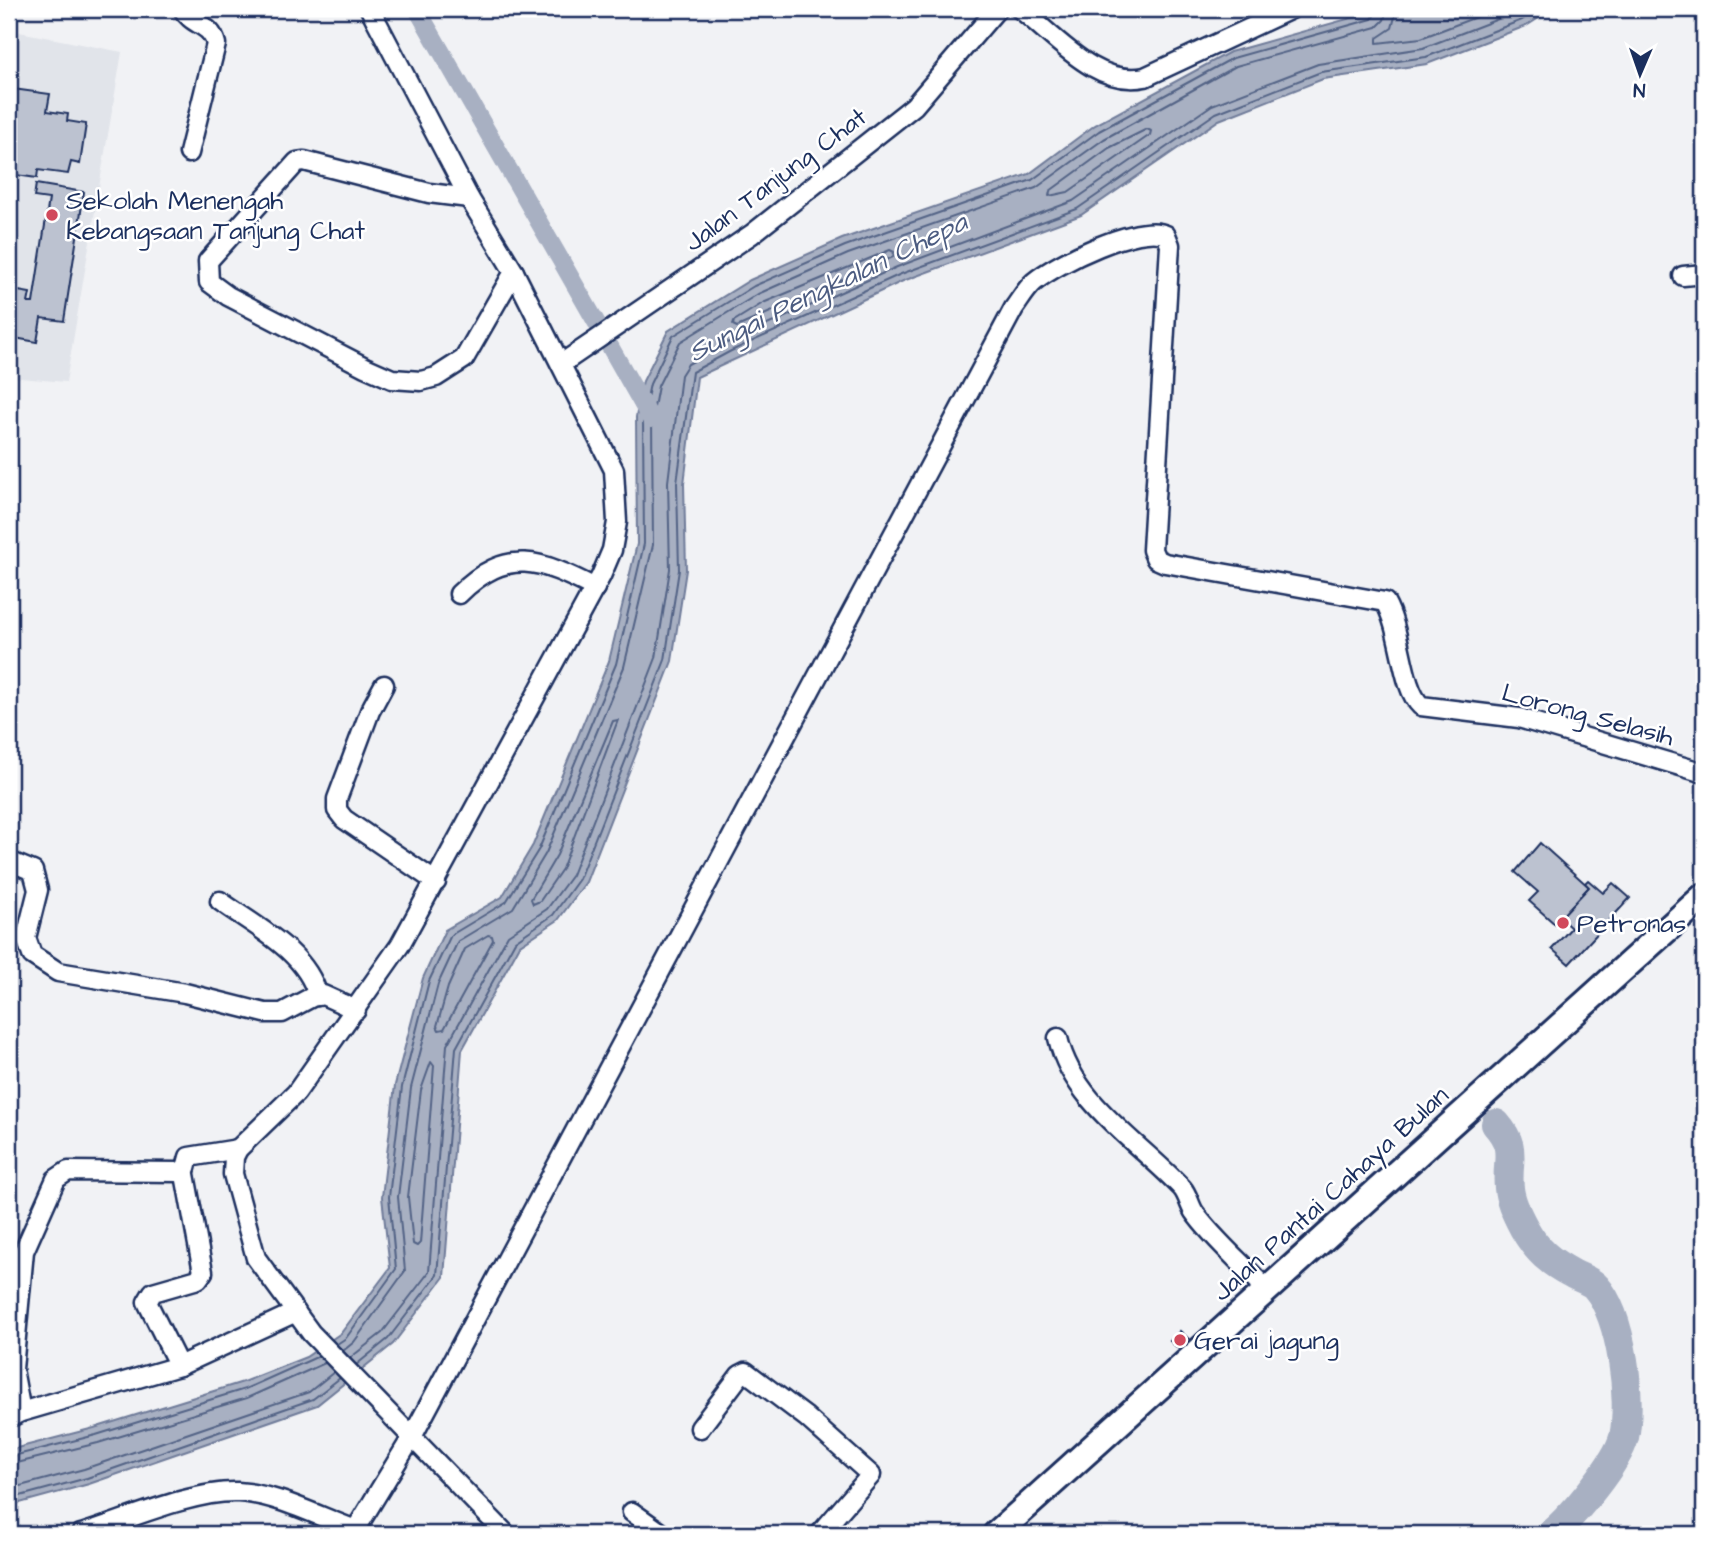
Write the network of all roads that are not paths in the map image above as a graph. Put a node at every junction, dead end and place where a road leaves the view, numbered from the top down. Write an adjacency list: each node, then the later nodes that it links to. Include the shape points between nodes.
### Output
1 (183, 9): 6 (street, via 194,23 208,27 216,44)
2 (370, 9): 7 (street)
3 (997, 9): 11 (street, Jalan Tanjung Chat, via 914,106 752,234)
4 (1020, 9): 5 (street, via 1098,71 1129,80 1145,77)
5 (1291, 9)
6 (189, 153)
7 (469, 198): 8 (street); 8 (street, via 297,162 208,261 209,282 365,367 392,379 421,381 464,359)
8 (514, 272): 11 (street)
9 (1704, 274): 10 (street)
10 (1683, 276)
11 (561, 364): 12 (street, via 614,470 617,522 612,550)
12 (595, 587): 13 (street, via 548,565 532,563 488,569); 17 (street)
13 (459, 594)
14 (384, 685): 17 (street, via 370,711 337,810 344,820)
15 (1704, 773): 30 (street, Lorong Selasih, via 1519,718 1421,706 1410,691 1395,620 1385,602 1156,559 1152,550 1170,244 1166,235 1143,231 1063,262 1033,282 1014,308)
16 (9, 861): 20 (street, via 33,871 38,890 26,937 32,955 58,972 185,993 274,1014)
17 (436, 882): 21 (street)
18 (1704, 896): 25 (main road, Jalan Pantai Cahaya Bulan)
19 (220, 901): 20 (street, via 287,949 312,976)
20 (318, 996): 21 (street)
21 (356, 1010): 23 (street, via 296,1093)
22 (1058, 1038): 25 (street, via 1094,1107 1185,1191 1194,1212)
23 (238, 1149): 24 (street, via 189,1157); 26 (street, via 233,1174 256,1258)
24 (184, 1169): 27 (street, via 203,1272 198,1279 153,1292 147,1302); 28 (street, via 68,1171 56,1179 24,1251 13,1369)
25 (1267, 1290): 37 (main road, Jalan Pantai Cahaya Bulan)
26 (296, 1312): 27 (street); 30 (street)
27 (179, 1366): 28 (street)
28 (15, 1415)
29 (700, 1428): 36 (street, via 746,1372 852,1458 871,1475)
30 (412, 1437): 32 (street); 34 (street)
31 (632, 1512): 35 (street)
32 (355, 1532): 33 (street, via 257,1494 236,1492 199,1497)
33 (82, 1534)
34 (506, 1534)
35 (663, 1534)
36 (820, 1534)
37 (996, 1534)

